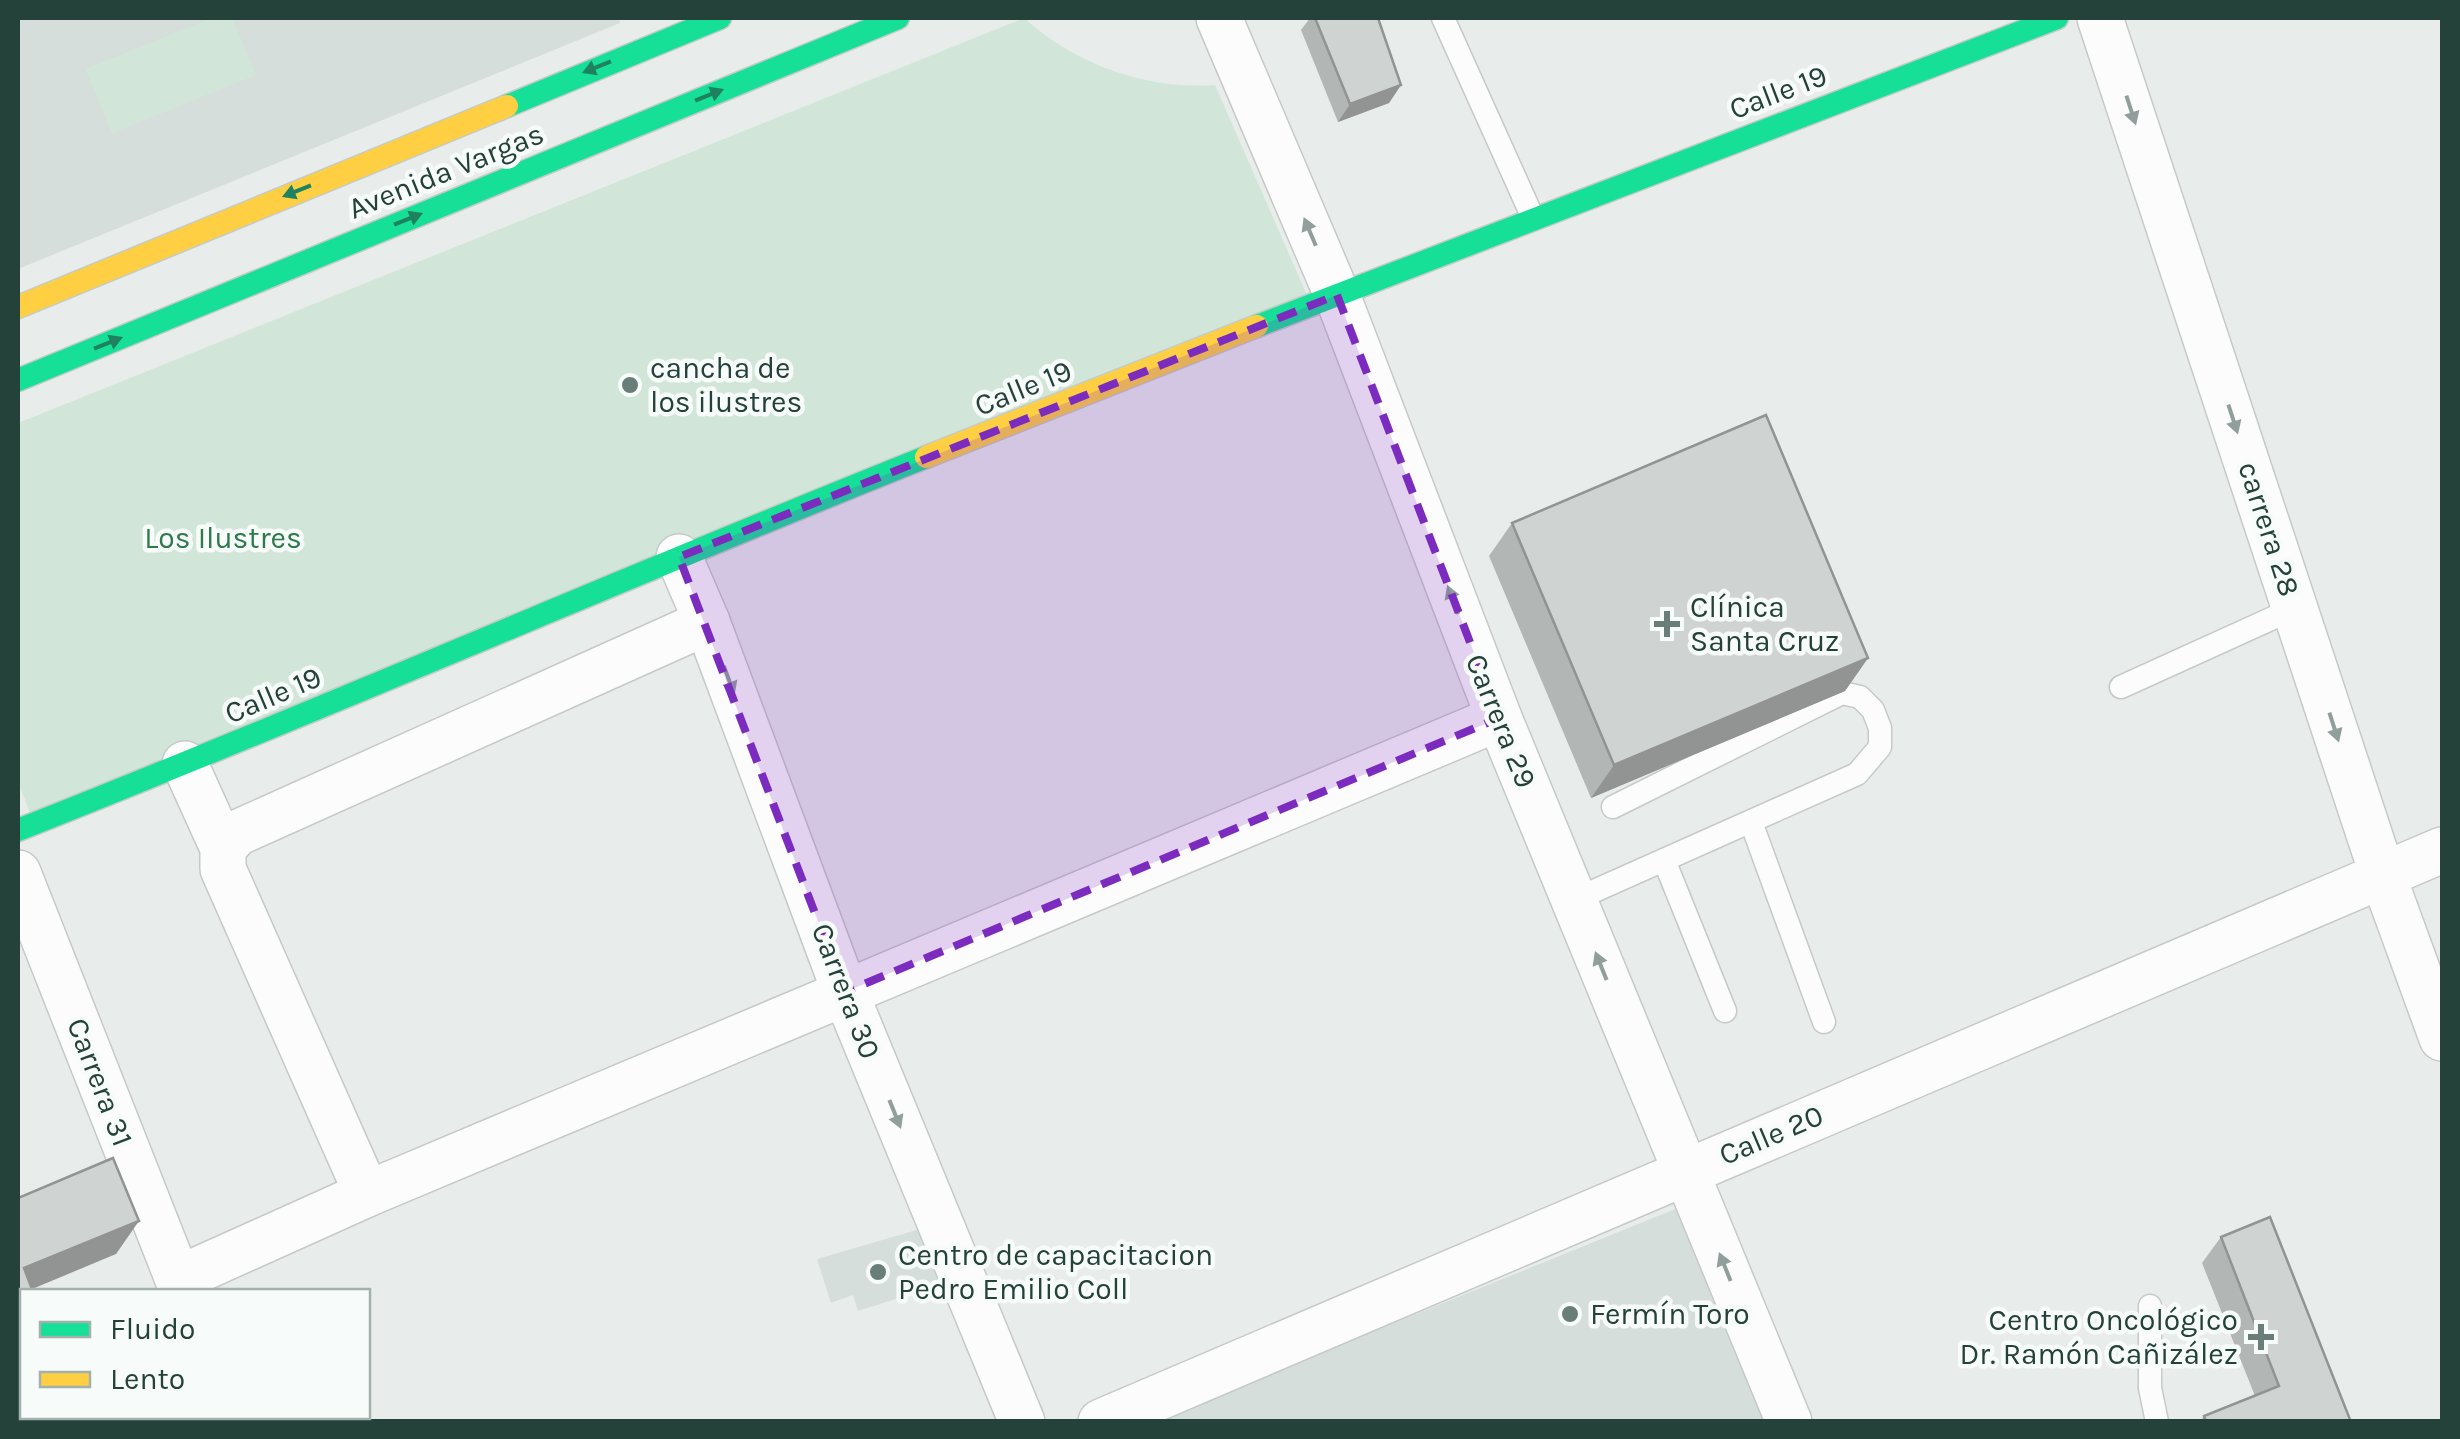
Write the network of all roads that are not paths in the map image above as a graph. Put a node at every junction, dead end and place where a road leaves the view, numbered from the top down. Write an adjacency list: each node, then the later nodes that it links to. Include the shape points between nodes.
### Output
1 (720, 18): 7 (street, Avenida Vargas)
2 (898, 18): 12 (street, Avenida Vargas, one-way to 2)
3 (1220, 18): 10 (street, Carrera 29, one-way to 3)
4 (1443, 18): 8 (lane)
5 (2057, 18): 8 (street, Calle 19)
6 (2100, 18): 14 (street, carrera 28, one-way to 14)
7 (650, 30): 11 (street, Avenida Vargas, one-way to 11)
8 (1533, 218): 10 (street, Calle 19)
9 (18, 277): 11 (lane)
10 (1337, 295): 13 (street, Calle 19); 17 (street, Carrera 29, one-way to 10)
11 (22, 305)
12 (18, 380)
13 (679, 557): 15 (street, Carrera 30); 18 (street, Calle 19)
14 (2295, 608): 16 (lane); 26 (street, carrera 28, one-way to 26)
15 (707, 622): 22 (street, via 237,833); 28 (street, Carrera 30, one-way to 28)
16 (2121, 686)
17 (1499, 718): 27 (street, Carrera 29); 28 (street)
18 (185, 764): 21 (street, Calle 19); 22 (street)
19 (1612, 807): 20 (lane, via 1842,694 1860,697 1874,710 1880,747 1857,774)
20 (1751, 822): 24 (lane); 30 (lane)
21 (18, 830)
22 (223, 848): 33 (street, via 223,868)
23 (2442, 850): 26 (street, Calle 20)
24 (1664, 860): 27 (lane); 29 (lane)
25 (18, 873): 34 (street, Carrera 31, via 139,1204)
26 (2383, 876): 31 (street, carrera 28); 32 (street, Calle 20)
27 (1574, 900): 32 (street, Carrera 29, one-way to 27)
28 (845, 992): 33 (street); 36 (street, Carrera 30, one-way to 36)
29 (1725, 1011)
30 (1824, 1022)
31 (2442, 1038)
32 (1685, 1171): 37 (street, Calle 20); 38 (street, Carrera 29, one-way to 32)
33 (367, 1194): 34 (street)
34 (180, 1285)
35 (2150, 1306): 39 (lane)
36 (1022, 1422)
37 (1101, 1422)
38 (1788, 1422)
39 (2157, 1422)

